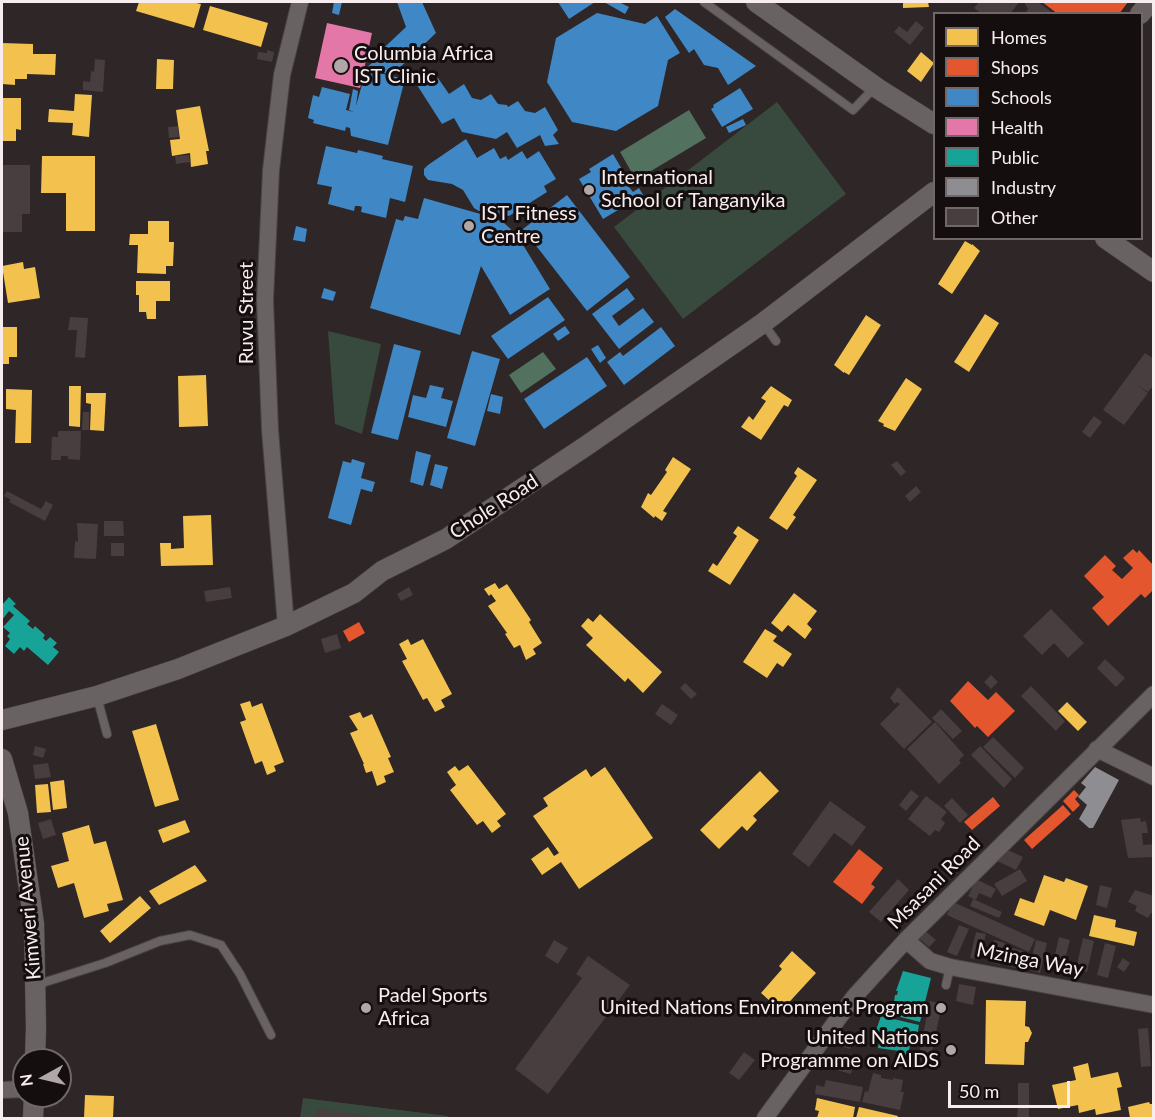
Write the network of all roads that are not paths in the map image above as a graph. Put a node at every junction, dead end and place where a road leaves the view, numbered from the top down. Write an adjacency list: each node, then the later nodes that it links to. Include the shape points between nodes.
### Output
1 (300, 2): 11 (street, Ruvu Street, via 282,75 271,170 265,300 270,430)
2 (704, 2): 4 (lane, via 854,110)
3 (756, 2): 4 (street)
4 (875, 87): 5 (street)
5 (933, 123)
6 (933, 193): 9 (street, Chole Road)
7 (1108, 240): 8 (street)
8 (1154, 272)
9 (763, 322): 10 (lane); 11 (street, Chole Road, via 566,460 446,538 382,571 354,593)
10 (776, 341)
11 (286, 626): 13 (street, Chole Road)
12 (1154, 694): 16 (street, Msasani Road)
13 (97, 696): 14 (street, Chole Road); 15 (lane)
14 (2, 720)
15 (107, 734)
16 (1097, 749): 18 (street); 19 (street, Msasani Road)
17 (2, 759): 22 (street, Kimweri Avenue, via 18,813 34,924)
18 (1154, 777)
19 (906, 940): 20 (street, Mzinga Way, via 930,961); 26 (street, Msasani Road, via 854,997)
20 (950, 967): 21 (lane); 23 (street, Mzinga Way)
21 (946, 985)
22 (35, 986): 24 (lane, via 160,941 190,935 221,945); 25 (street, Kimweri Avenue)
23 (1154, 1005)
24 (272, 1035)
25 (35, 1048)
26 (765, 1119)

